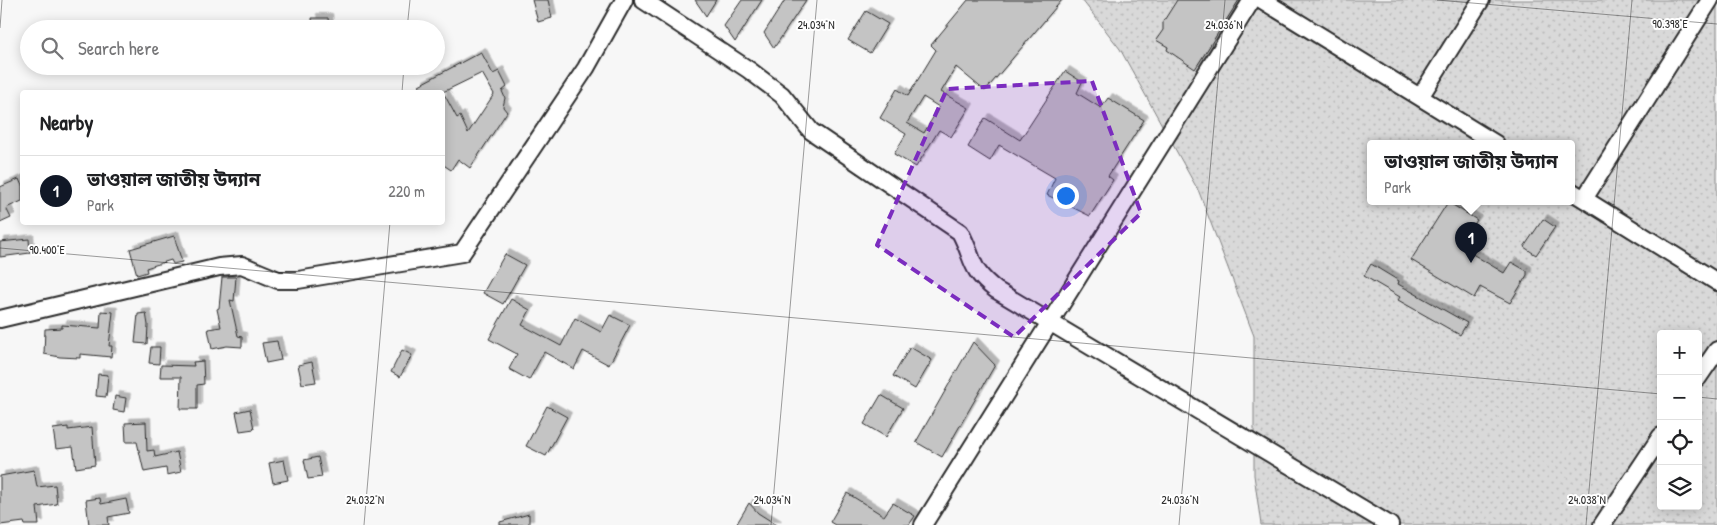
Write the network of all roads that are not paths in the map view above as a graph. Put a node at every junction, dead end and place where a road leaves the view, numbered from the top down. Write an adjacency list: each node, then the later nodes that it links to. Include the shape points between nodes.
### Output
1 (624, 0): 11 (street, via 586,68 462,253 298,280 278,280 242,265 219,267)
2 (643, 0): 12 (street, via 782,95 811,131 960,232 972,265 983,279 996,290)
3 (1252, 0): 12 (street)
4 (1262, 0): 7 (street)
5 (1481, 0): 7 (street)
6 (1710, 0): 9 (street)
7 (1420, 98): 8 (street)
8 (1489, 140)
9 (1578, 195): 10 (street)
10 (1717, 282)
11 (0, 319)
12 (1051, 321): 16 (street); 17 (street)
13 (1717, 350): 14 (street)
14 (1700, 375)
15 (1657, 442): 18 (street)
16 (923, 525)
17 (1390, 525)
18 (1602, 525)

